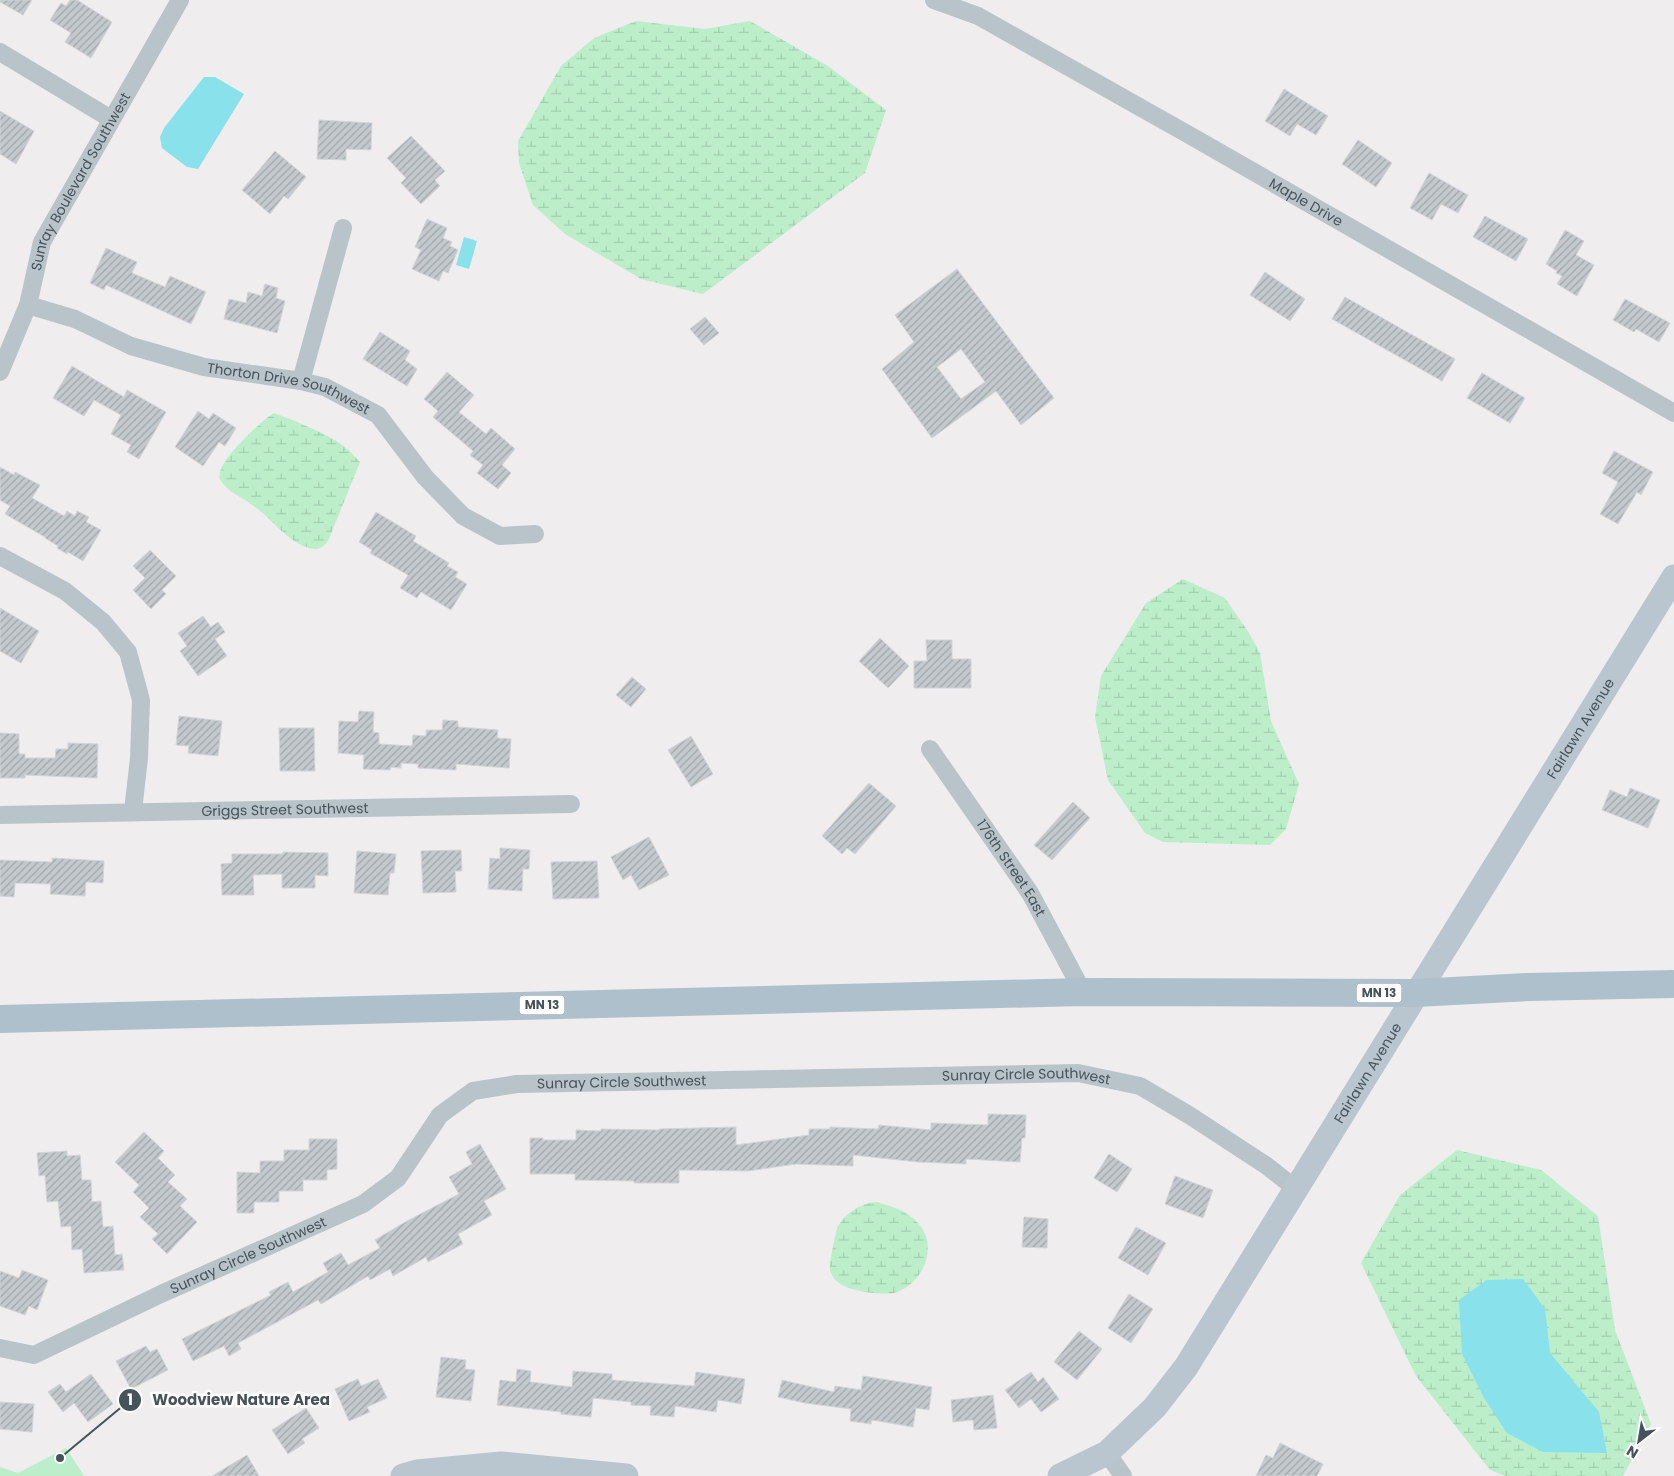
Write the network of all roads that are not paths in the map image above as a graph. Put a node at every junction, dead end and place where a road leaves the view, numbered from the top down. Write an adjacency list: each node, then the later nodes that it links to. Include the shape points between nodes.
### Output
1 (180, 0): 4 (street, Sunray Boulevard Southwest)
2 (934, 0): 9 (street, Maple Drive, via 978,16)
3 (0, 52): 4 (street)
4 (111, 119): 6 (street, Sunray Boulevard Southwest, via 42,242)
5 (343, 228): 8 (street)
6 (28, 305): 7 (street, Sunray Boulevard Southwest); 8 (street, Thorton Drive Southwest, via 75,319 131,346 195,365)
7 (0, 372)
8 (300, 381): 10 (street, Thorton Drive Southwest, via 325,388 378,415 425,477 463,516 500,536)
9 (1674, 413)
10 (535, 534)
11 (0, 556): 15 (street, via 65,591 103,622 128,652 141,700)
12 (1674, 577): 19 (street, Fairlawn Avenue)
13 (930, 750): 18 (street, 176th Street East, via 1030,893)
14 (571, 804): 15 (street, Griggs Street Southwest)
15 (133, 812): 16 (street, Griggs Street Southwest)
16 (0, 815)
17 (1674, 984): 19 (main road, MN 13)
18 (1083, 992): 19 (main road, MN 13); 20 (main road, MN 13)
19 (1416, 993): 21 (street, Fairlawn Avenue)
20 (0, 1019)
21 (1296, 1189): 22 (street, Sunray Circle Southwest, via 1189,1114 1140,1086 1078,1074 517,1084 473,1090 440,1115 398,1178 363,1204 161,1294 34,1356); 23 (street, Fairlawn Avenue, via 1186,1367 1156,1407)
22 (0, 1348)
23 (1107, 1453): 26 (street, Fairlawn Avenue); 27 (street)
24 (403, 1476): 25 (street, via 501,1464)
25 (626, 1476)
26 (1060, 1476)
27 (1123, 1476)

